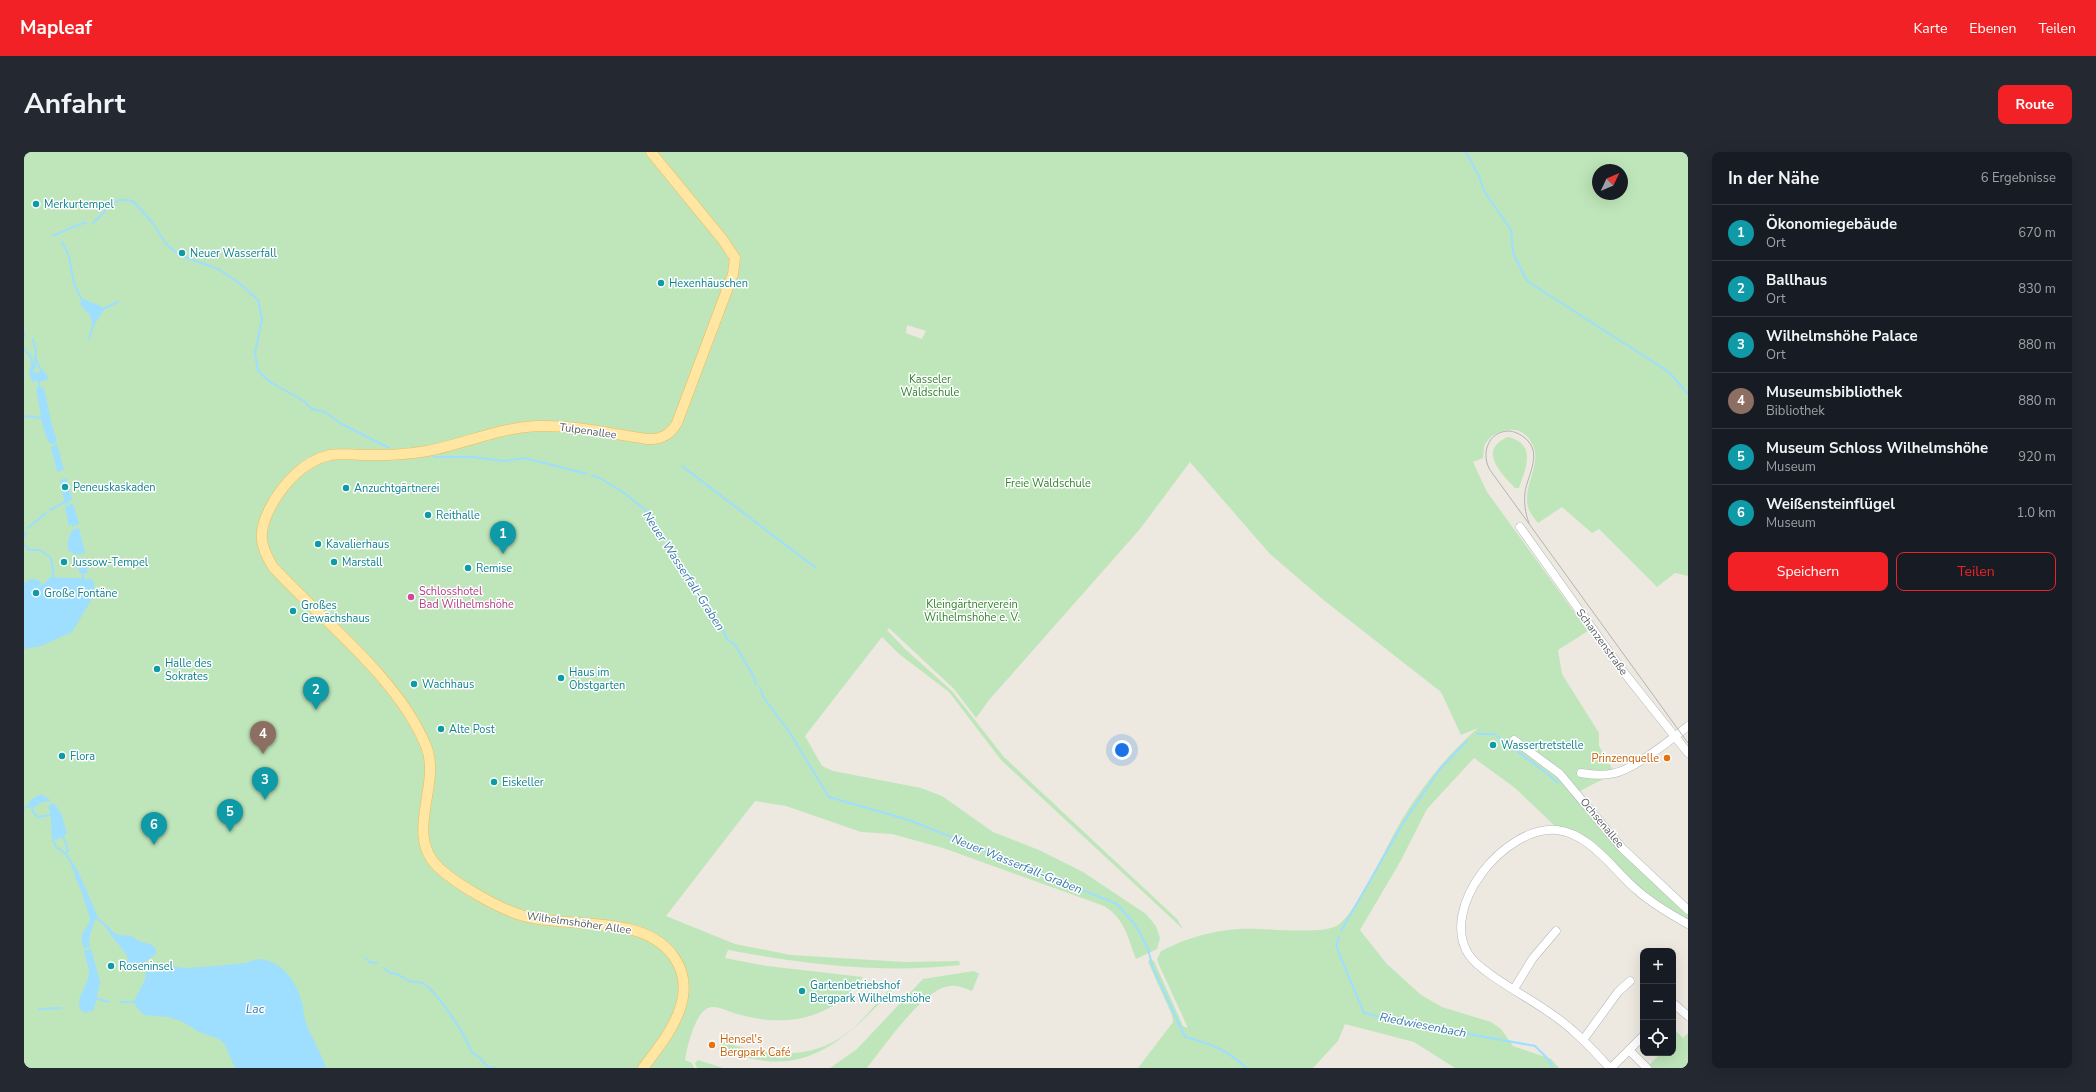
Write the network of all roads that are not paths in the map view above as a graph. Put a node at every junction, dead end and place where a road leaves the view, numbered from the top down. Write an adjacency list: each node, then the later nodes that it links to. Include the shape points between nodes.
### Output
1 (651, 152): 3 (main road, Tulpenallee, via 724,240 734,258 733,274 674,429 665,436 652,439 538,426 512,429 415,453 324,457 306,466 291,478 275,499 266,517 260,536)
2 (1520, 527): 5 (street, Schanzenstraße, via 1622,670)
3 (273, 567): 19 (main road, Wilhelmshöher Allee, via 381,678 421,736 431,767 423,838 427,853 438,867 498,906 517,914 543,920 633,929 655,939 675,958 684,981 683,999 671,1029)
4 (1688, 726): 5 (street)
5 (1675, 737): 7 (street, Schanzenstraße); 8 (street, via 1625,770 1605,775)
6 (1514, 740): 9 (street, Ochsenallee, via 1560,774 1621,847)
7 (1688, 753)
8 (1581, 773)
9 (1688, 910)
10 (1688, 924): 13 (street, via 1663,910 1637,890 1582,839 1557,830 1534,834 1509,847 1480,876 1465,903 1461,918 1460,934 1471,957)
11 (1556, 931): 13 (street, via 1533,958)
12 (1630, 981): 17 (street, via 1618,992)
13 (1514, 989): 17 (street, via 1552,1014)
14 (1676, 1006): 15 (street)
15 (1688, 1016)
16 (1640, 1039): 18 (street)
17 (1583, 1040): 20 (street)
18 (1629, 1050): 20 (street); 21 (street)
19 (643, 1068)
20 (1610, 1068)
21 (1647, 1068)

